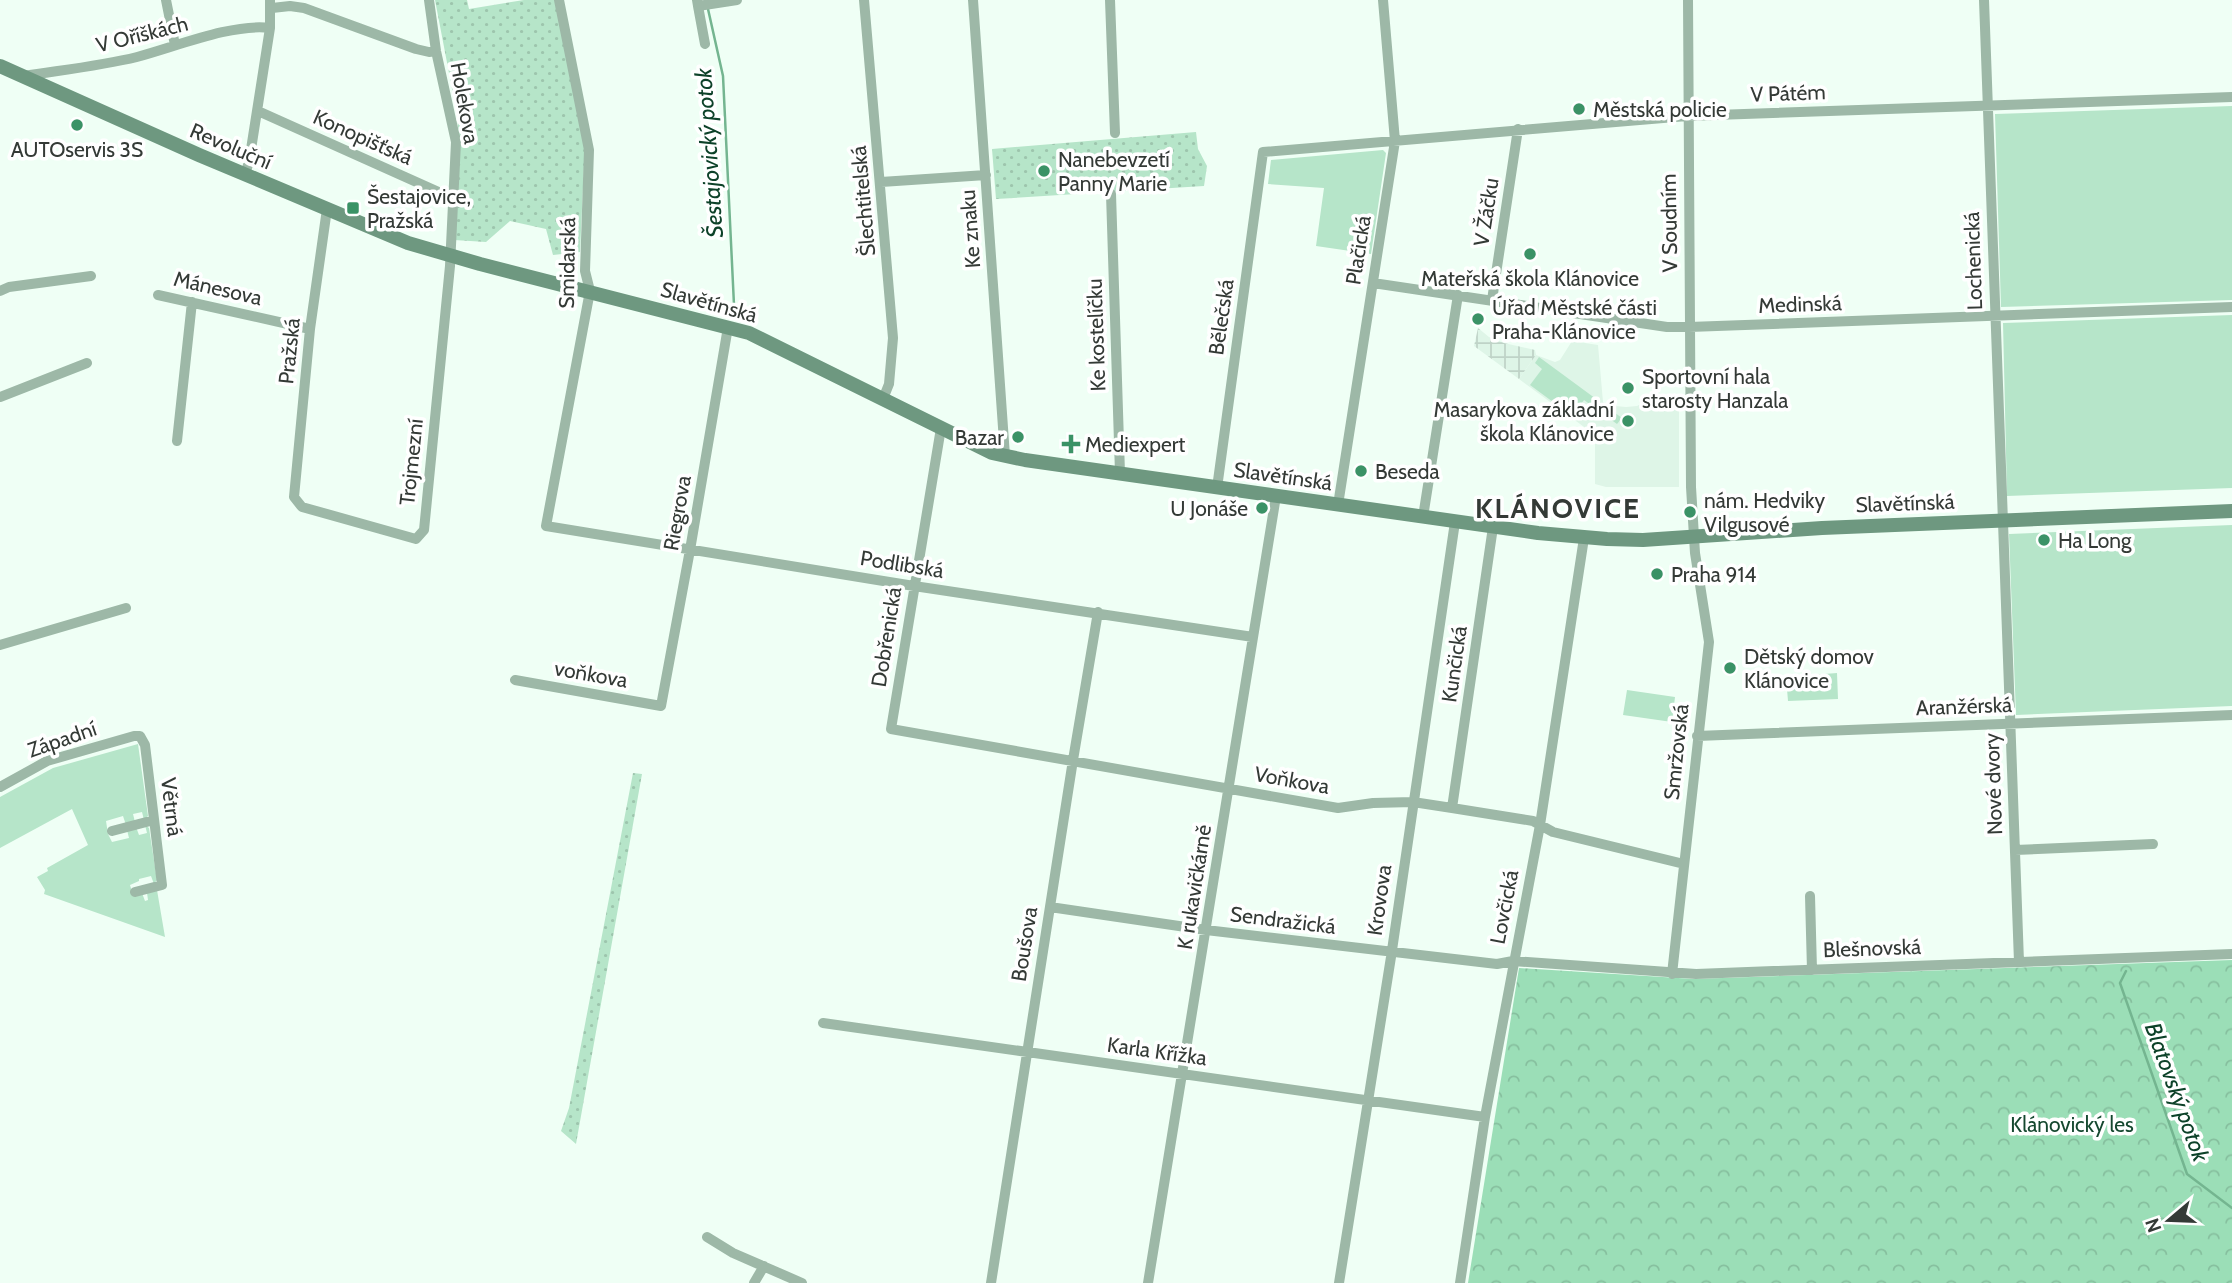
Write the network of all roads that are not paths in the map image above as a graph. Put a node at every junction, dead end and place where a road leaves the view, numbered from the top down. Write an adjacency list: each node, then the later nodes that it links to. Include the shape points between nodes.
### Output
1 (166, 0): 15 (street)
2 (429, 0): 16 (street, Holekova)
3 (559, 0): 37 (street, Smidarská, via 589,150 585,271)
4 (737, 0): 12 (street)
5 (864, 0): 29 (street, Šlechtitelská)
6 (974, 0): 28 (street, Ke znaku)
7 (1110, 0): 24 (street)
8 (1383, 0): 25 (street, Plačická)
9 (1688, 0): 22 (street, V Soudním)
10 (1984, 0): 20 (street, Lochenická)
11 (271, 4): 13 (street); 16 (street, via 304,8 416,50)
12 (703, 4): 14 (street)
13 (270, 28): 15 (street, V Oříškách, via 250,27); 21 (street)
14 (705, 44)
15 (175, 45): 18 (street, V Oříškách, via 117,62)
16 (436, 51): 31 (street, Holekova, via 456,142)
17 (0, 66): 18 (street, Revoluční)
18 (23, 76): 27 (street, Revoluční)
19 (2232, 97): 20 (street, V Pátém)
20 (1988, 106): 22 (street, V Pátém); 43 (street, Lochenická)
21 (258, 111): 27 (street); 31 (street, Konopišťská)
22 (1687, 116): 23 (street, V Pátém); 45 (street, V Soudním)
23 (1518, 130): 25 (street, V Pátém); 40 (street, V Žáčku)
24 (1115, 133)
25 (1395, 141): 26 (street, V Pátém); 35 (street, Plačická)
26 (1263, 152): 55 (street, Bělečská)
27 (245, 174): 32 (street, Revoluční)
28 (986, 175): 29 (street); 52 (street, Ke znaku)
29 (881, 182): 49 (street, Šlechtitelská, via 893,338)
30 (1111, 194): 53 (street, Ke kostelíčku)
31 (452, 198): 33 (street, Holekova)
32 (327, 209): 33 (street, Revoluční); 46 (street, Pražská)
33 (449, 255): 37 (street, Slavětínská); 57 (street, Trojmezní, via 424,530 416,539 302,507)
34 (91, 276): 36 (street)
35 (1373, 282): 39 (street, Medinská); 58 (street, Plačická)
36 (0, 291)
37 (590, 291): 44 (street, Slavětínská); 63 (street, Smidarská)
38 (158, 295): 41 (street, Mánesova)
39 (1458, 295): 40 (street, Medinská); 60 (street)
40 (1492, 300): 45 (street, Medinská)
41 (192, 302): 46 (street, Mánesova); 51 (street)
42 (2232, 307): 43 (street, Medinská)
43 (1994, 315): 45 (street, Medinská); 61 (street, Lochenická)
44 (728, 327): 49 (street, Slavětínská, via 749,332); 67 (street, Riegrova)
45 (1689, 327): 54 (street, V Soudním)
46 (310, 329): 57 (street, Pražská)
47 (87, 363): 48 (street)
48 (0, 397)
49 (883, 399): 50 (street, Slavětínská)
50 (941, 428): 52 (street, Slavětínská); 68 (street, Dobřenická)
51 (177, 441)
52 (1004, 456): 53 (street, Slavětínská)
53 (1120, 474): 55 (street, Slavětínská)
54 (1691, 487): 65 (street, Smržovská)
55 (1217, 488): 56 (street, Slavětínská)
56 (1276, 496): 58 (street, Slavětínská); 71 (street, K rukavičkárně)
57 (294, 497)
58 (1338, 505): 60 (street, Slavětínská)
59 (2232, 511): 61 (street, Slavětínská)
60 (1423, 517): 62 (street, Slavětínská)
61 (2003, 520): 65 (street, Slavětínská); 76 (street, Nové dvory)
62 (1455, 522): 64 (street, Slavětínská); 83 (street, Krovova)
63 (546, 526): 67 (street, Podlibská)
64 (1493, 527): 66 (street, Slavětínská); 84 (street, Kunčická)
65 (1693, 536): 66 (street, Slavětínská); 79 (street, Smržovská, via 1709,642)
66 (1584, 538): 86 (street, Lovčická)
67 (690, 550): 68 (street, Podlibská); 74 (street, Riegrova)
68 (914, 586): 70 (street, Podlibská); 77 (street, Dobřenická)
69 (126, 608): 72 (street)
70 (1098, 612): 71 (street, Podlibská); 80 (street, Boušova)
71 (1253, 637): 82 (street, K rukavičkárně)
72 (0, 645)
73 (514, 680): 74 (street, voňkova)
74 (661, 706)
75 (2232, 715): 76 (street, Aranžérská)
76 (2010, 724): 79 (street, Aranžérská); 89 (street, Nové dvory)
77 (891, 729): 80 (street, Voňkova)
78 (140, 736): 81 (street, Západní, via 47,761); 85 (street, Větrná)
79 (1697, 736): 90 (street, Smržovská)
80 (1073, 760): 82 (street, Voňkova); 93 (street, Boušova)
81 (0, 787)
82 (1230, 789): 83 (street, Voňkova, via 1338,808); 94 (street, K rukavičkárně)
83 (1413, 802): 84 (street, Voňkova); 95 (street, Krovova)
84 (1452, 808): 86 (street, Voňkova)
85 (154, 820): 87 (street); 91 (street, Větrná, via 162,885)
86 (1540, 825): 90 (street, Voňkova); 97 (street, Lovčická)
87 (112, 831)
88 (2153, 844): 89 (street)
89 (2015, 850): 98 (street, Nové dvory)
90 (1684, 864): 100 (street, Smržovská)
91 (135, 892)
92 (1810, 896): 99 (street)
93 (1050, 907): 94 (street, Sendražická); 102 (street, Boušova)
94 (1206, 930): 95 (street, Sendražická); 103 (street, K rukavičkárně)
95 (1391, 952): 97 (street, Sendražická, via 1497,964); 104 (street, Krovova)
96 (2232, 954): 98 (street, Blešnovská)
97 (1513, 961): 100 (street, Blešnovská); 105 (street, Lovčická)
98 (2019, 962): 99 (street, Blešnovská)
99 (1812, 970): 100 (street, Blešnovská)
100 (1672, 974)
101 (823, 1023): 102 (street, Karla Křížka)
102 (1027, 1051): 103 (street, Karla Křížka); 110 (street, Boušova)
103 (1183, 1075): 104 (street, Karla Křížka); 111 (street, K rukavičkárně)
104 (1367, 1100): 105 (street, Karla Křížka); 112 (street, Krovova)
105 (1486, 1117): 113 (street, Lovčická)
106 (707, 1237): 107 (street)
107 (764, 1266): 108 (street); 109 (street)
108 (754, 1283)
109 (802, 1283)
110 (991, 1283)
111 (1149, 1283)
112 (1339, 1283)
113 (1460, 1283)

